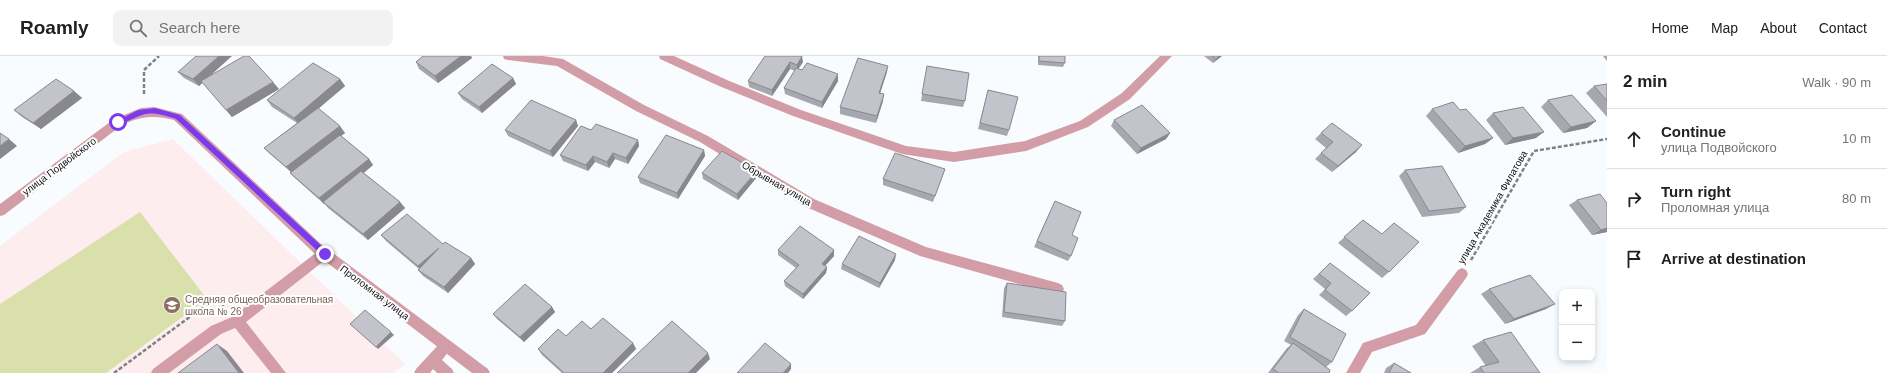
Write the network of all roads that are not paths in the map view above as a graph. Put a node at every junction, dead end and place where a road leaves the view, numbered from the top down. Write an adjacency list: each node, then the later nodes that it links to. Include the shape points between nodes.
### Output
1 (508, 56): 8 (street, Обрывная улица, via 559,62 640,108 704,139 810,203 924,252)
2 (664, 56): 3 (street, via 797,113 906,151 954,157 1026,146 1084,124 1126,96)
3 (1167, 56)
4 (141, 112): 5 (street, улица Подвойского, via 118,122); 6 (street, Проломная улица, via 155,110 178,117)
5 (0, 210)
6 (325, 254): 9 (street); 10 (street, Проломная улица)
7 (1462, 274): 17 (street, via 1420,330 1368,348)
8 (1058, 289)
9 (237, 320): 12 (street, via 216,330); 13 (street)
10 (446, 346): 11 (street); 16 (street, Проломная улица)
11 (433, 361): 14 (street); 15 (street)
12 (158, 373)
13 (279, 373)
14 (421, 373)
15 (447, 373)
16 (482, 373)
17 (1353, 373)

